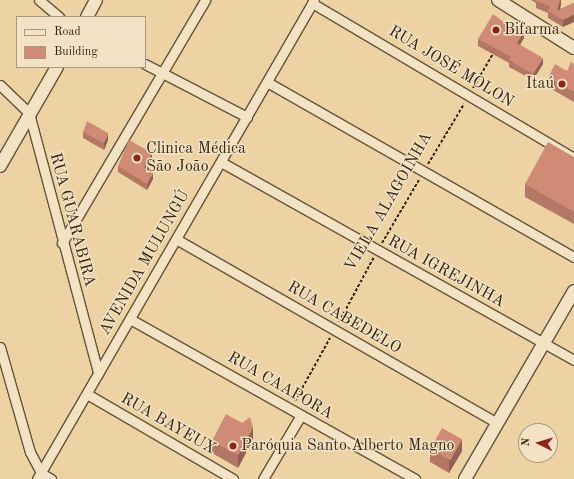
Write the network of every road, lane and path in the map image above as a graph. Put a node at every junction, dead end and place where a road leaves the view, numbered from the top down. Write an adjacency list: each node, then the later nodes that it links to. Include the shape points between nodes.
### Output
1 (39, 0): 6 (street)
2 (96, 0): 7 (main road)
3 (205, 0): 12 (street)
4 (498, 0): 9 (main road)
5 (313, 2): 13 (street, AVENIDA MULUNGÚ); 15 (street, RUA JOSÉ MOLON)
6 (58, 16)
7 (88, 16)
8 (496, 47): 15 (path, VIELA ALAGOINHA)
9 (574, 48)
10 (146, 64): 12 (street)
11 (56, 68): 16 (main road)
12 (162, 72): 17 (street); 23 (street)
13 (267, 82): 17 (street, AVENIDA MULUNGÚ); 21 (street)
14 (0, 85): 16 (street)
15 (468, 96): 18 (street, RUA JOSÉ MOLON); 21 (path, VIELA ALAGOINHA)
16 (29, 113): 20 (main road); 23 (street, RUA GUARABIRA)
17 (247, 117): 19 (street, AVENIDA MULUNGÚ)
18 (574, 158)
19 (220, 162): 22 (street, AVENIDA MULUNGÚ); 24 (street, RUA IGREJINHA)
20 (0, 166)
21 (423, 172): 24 (path, VIELA ALAGOINHA); 25 (street)
22 (176, 239): 27 (street, AVENIDA MULUNGÚ); 28 (street, RUA CABEDELO)
23 (62, 243): 32 (street, RUA GUARABIRA)
24 (378, 250): 28 (path, VIELA ALAGOINHA); 29 (street, RUA IGREJINHA)
25 (574, 257)
26 (574, 292): 29 (main road)
27 (130, 319): 32 (street, AVENIDA MULUNGÚ); 34 (street, RUA CAAPORA)
28 (335, 330): 34 (path, VIELA ALAGOINHA); 36 (street, RUA CABEDELO)
29 (544, 343): 31 (street, RUA IGREJINHA); 36 (main road)
30 (0, 347): 37 (street, via 23,433)
31 (574, 360)
32 (98, 373): 33 (street, AVENIDA MULUNGÚ)
33 (87, 394): 37 (street, AVENIDA MULUNGÚ); 39 (street, RUA BAYEUX)
34 (290, 409): 35 (street, RUA CAAPORA)
35 (301, 415): 40 (street); 41 (street, RUA CAAPORA)
36 (497, 423): 42 (main road)
37 (39, 476): 38 (street)
38 (51, 479)
39 (234, 479)
40 (263, 479)
41 (415, 479)
42 (465, 479)

